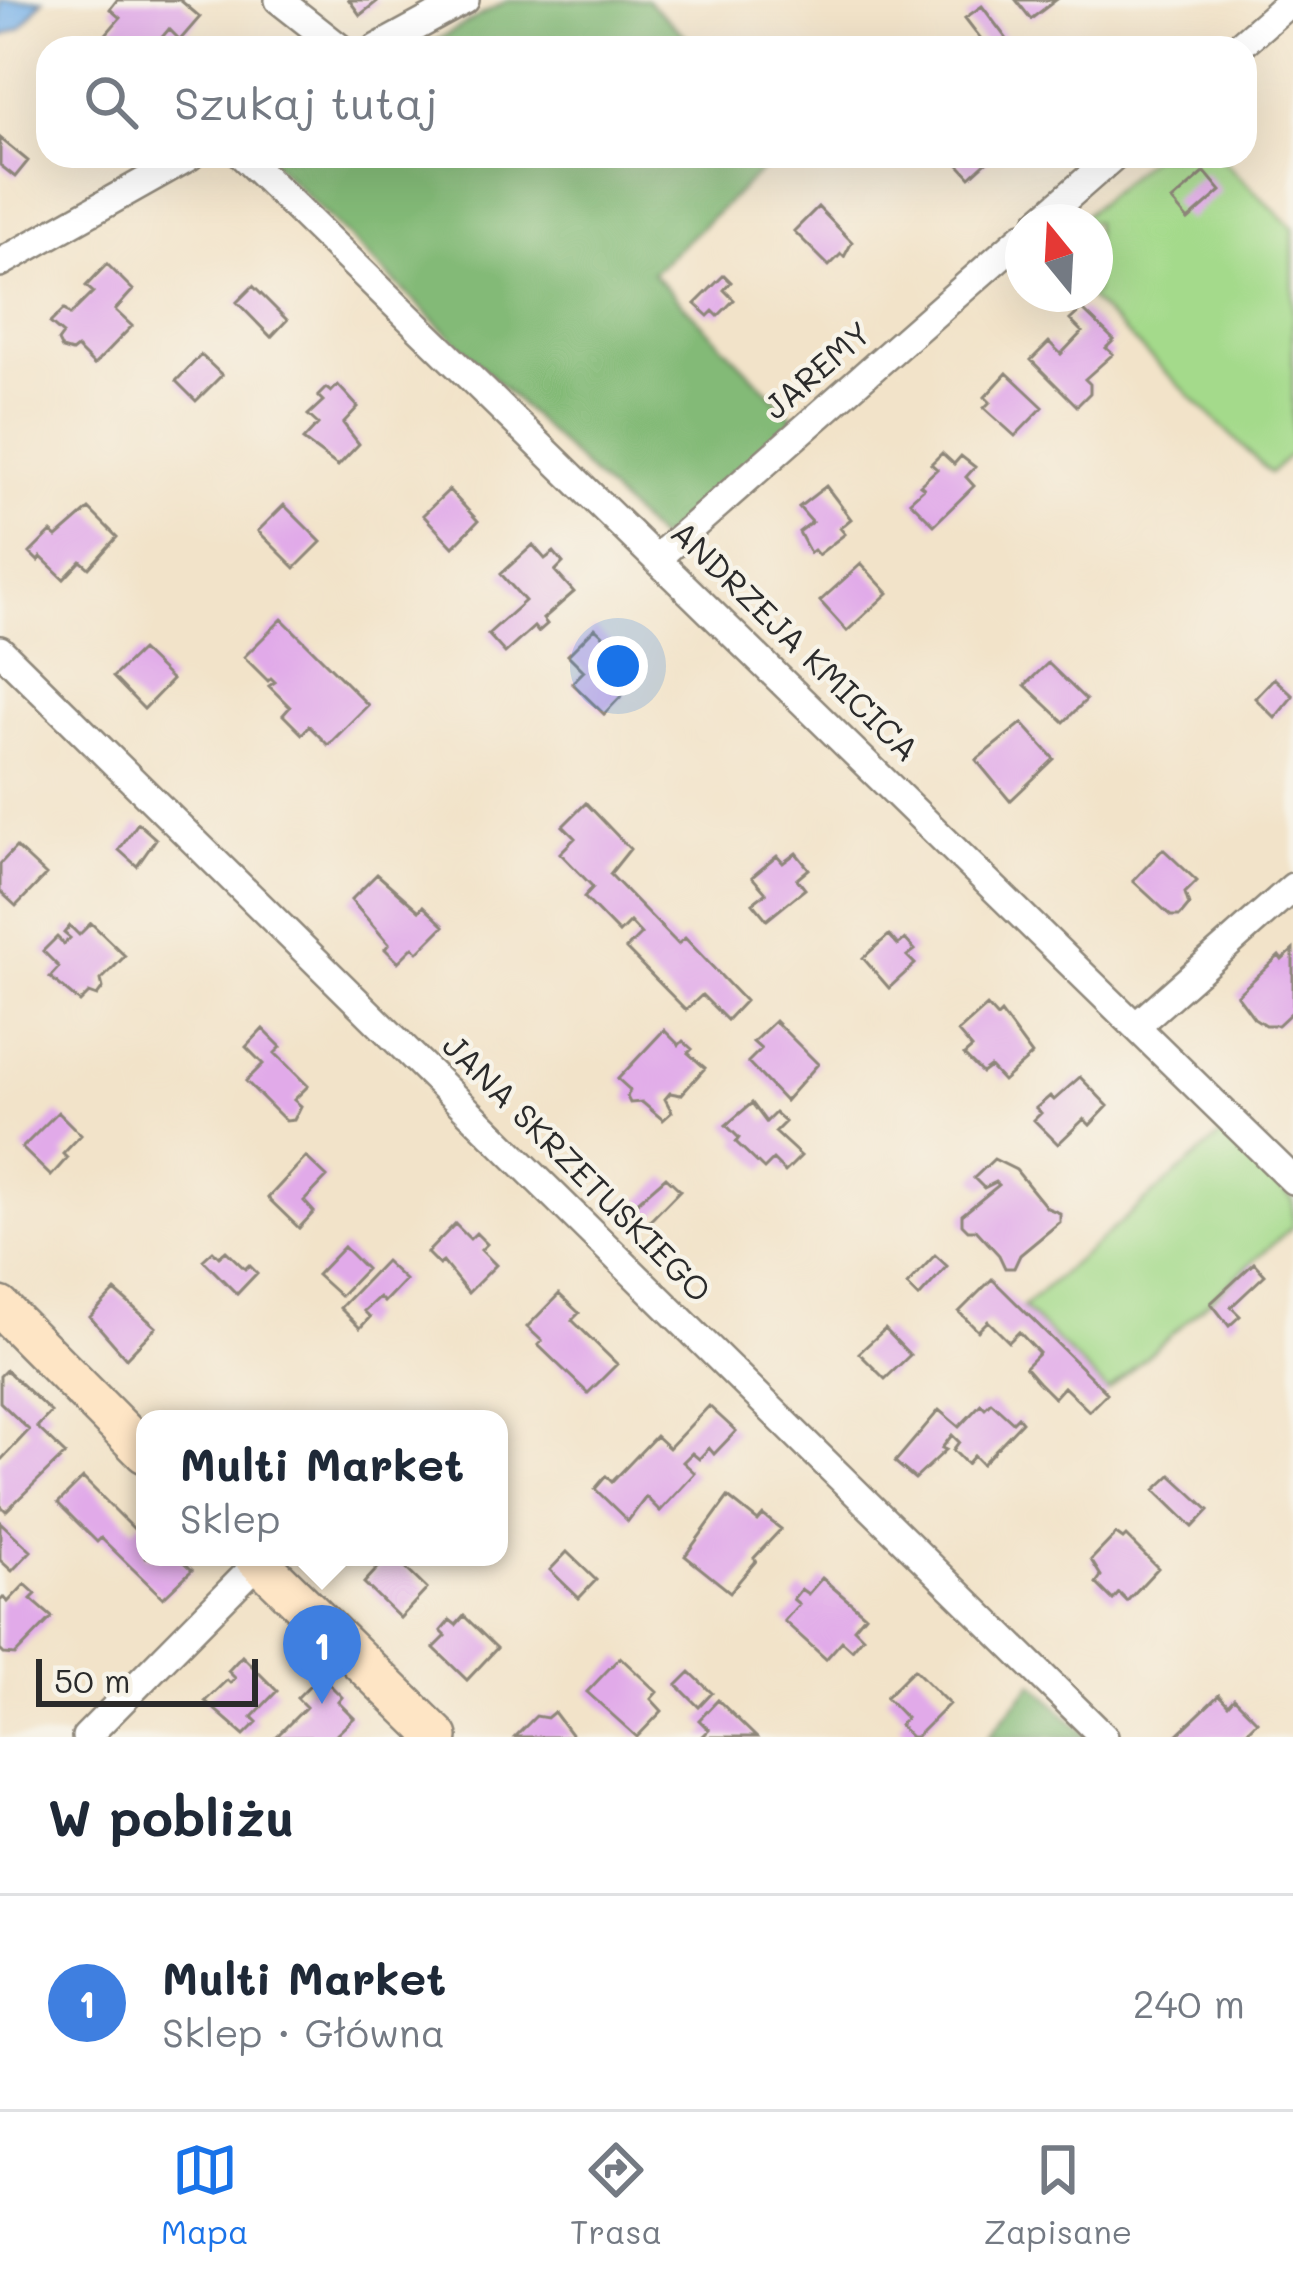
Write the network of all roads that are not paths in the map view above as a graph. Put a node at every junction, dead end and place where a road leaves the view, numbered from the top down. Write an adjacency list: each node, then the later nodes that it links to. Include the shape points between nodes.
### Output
1 (279, 0): 4 (street)
2 (465, 0): 5 (street)
3 (1292, 0): 6 (street)
4 (325, 36)
5 (399, 36)
6 (1252, 36)
7 (169, 168): 12 (street)
8 (255, 168): 13 (street, ANDRZEJA KMICICA)
9 (1100, 168): 10 (street)
10 (1059, 204)
11 (1005, 252): 13 (street, JAREMY)
12 (0, 263)
13 (658, 557): 16 (street, ANDRZEJA KMICICA)
14 (0, 650): 24 (street, JANA SKRZETUSKIEGO)
15 (1293, 886): 16 (street)
16 (1136, 1026): 17 (street, ANDRZEJA KMICICA)
17 (1293, 1180)
18 (0, 1306): 19 (street)
19 (136, 1444)
20 (250, 1566): 22 (street)
21 (264, 1566): 23 (street)
22 (86, 1737)
23 (438, 1737)
24 (1104, 1737)

